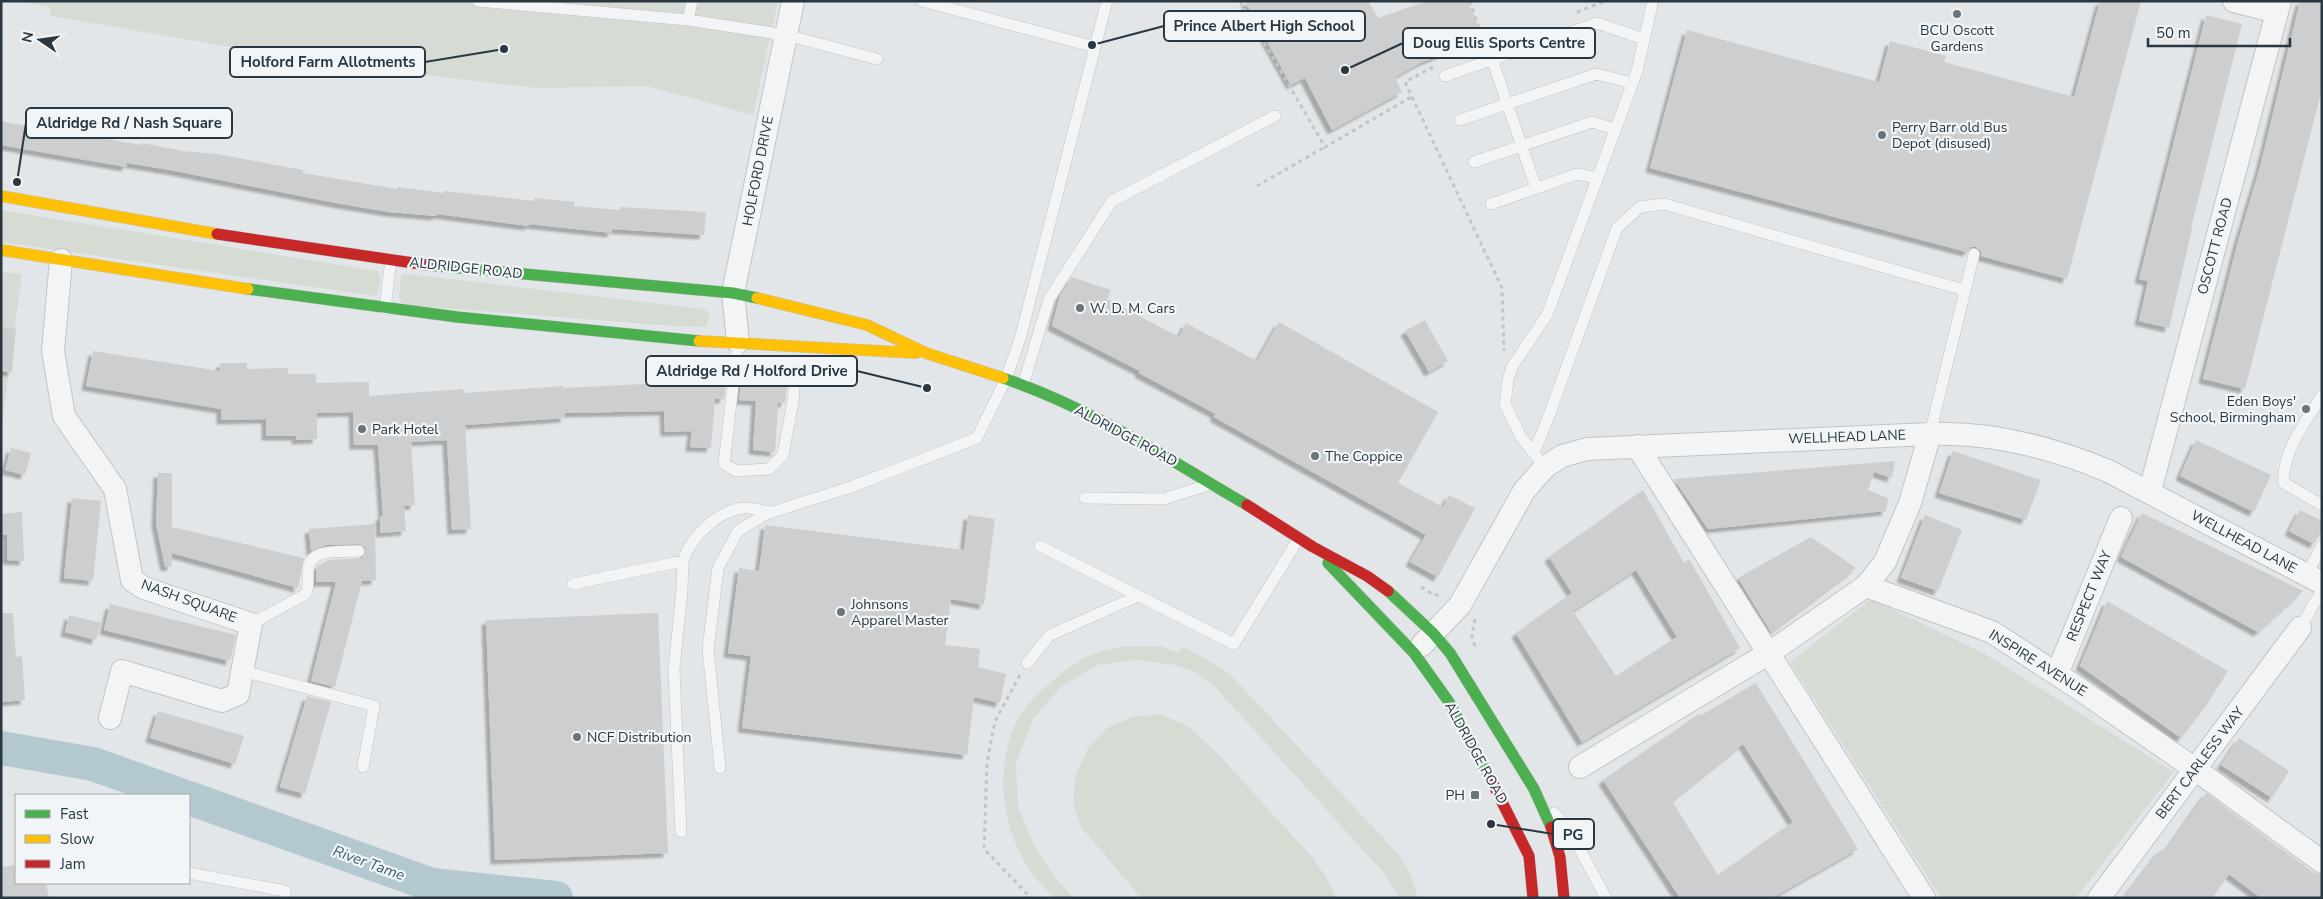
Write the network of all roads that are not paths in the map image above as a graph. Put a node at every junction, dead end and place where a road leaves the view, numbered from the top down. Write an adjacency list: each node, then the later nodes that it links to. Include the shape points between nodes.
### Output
1 (478, 1): 7 (lane)
2 (692, 1): 10 (lane)
3 (794, 1): 11 (street, HOLFORD DRIVE)
4 (922, 1): 13 (lane)
5 (1107, 1): 13 (lane)
6 (2234, 1): 9 (street)
7 (509, 3): 10 (lane)
8 (1652, 5): 12 (lane)
9 (2278, 7): 45 (street, OSCOTT ROAD)
10 (688, 20): 11 (lane)
11 (786, 35): 14 (lane); 33 (street, HOLFORD DRIVE)
12 (1644, 39): 15 (lane, via 1597,23); 17 (lane)
13 (1095, 47): 38 (lane, via 1020,339)
14 (877, 59)
15 (1492, 59): 16 (lane); 18 (lane)
16 (1445, 76)
17 (1632, 83): 18 (lane, via 1596,74); 20 (lane)
18 (1507, 103): 19 (lane); 22 (lane)
19 (1460, 120)
20 (1616, 129): 22 (lane, via 1592,122); 24 (lane)
21 (1238, 137): 39 (lane, via 1276,116 1112,201 1049,298)
22 (1522, 146): 23 (lane); 25 (lane)
23 (1474, 162)
24 (1598, 178): 25 (lane, via 1577,174); 43 (lane, via 1547,315 1512,367 1508,380 1505,404 1521,437)
25 (1536, 188): 27 (lane)
26 (1, 196): 31 (main road, ALDRIDGE ROAD, via 185,229)
27 (1491, 204)
28 (1, 250): 30 (main road, ALDRIDGE ROAD)
29 (1974, 254): 32 (lane)
30 (61, 260): 34 (main road, ALDRIDGE ROAD); 60 (street, NASH SQUARE, via 53,351 64,416 115,489 132,580 144,588)
31 (392, 260): 33 (main road, ALDRIDGE ROAD); 34 (lane)
32 (1964, 290): 41 (lane); 43 (lane, via 1664,204 1640,207 1617,228 1547,421)
33 (733, 293): 35 (street, HOLFORD DRIVE); 36 (main road, ALDRIDGE ROAD, via 867,325)
34 (385, 309): 35 (main road, ALDRIDGE ROAD, via 655,337)
35 (738, 342): 36 (main road, ALDRIDGE ROAD, via 845,351); 37 (lane, via 724,464 736,471 768,469 783,455)
36 (926, 353): 38 (main road, ALDRIDGE ROAD)
37 (795, 377)
38 (1006, 379): 39 (main road, ALDRIDGE ROAD); 48 (lane, via 977,438 850,487)
39 (1023, 386): 44 (main road, ALDRIDGE ROAD, via 1110,425)
40 (2322, 395): 47 (lane, via 2283,470 2284,483)
41 (1930, 434): 42 (street, WELLHEAD LANE); 45 (street, WELLHEAD LANE, via 1962,433 2036,446 2076,458); 58 (street, via 1910,502 1885,562)
42 (1637, 446): 43 (street, WELLHEAD LANE, via 1588,448); 64 (street)
43 (1539, 460): 62 (street, WELLHEAD LANE, via 1460,604)
44 (1212, 484): 46 (lane, via 1164,499); 50 (main road, ALDRIDGE ROAD)
45 (2150, 491): 56 (street, WELLHEAD LANE)
46 (1085, 498)
47 (2322, 505)
48 (771, 512): 55 (lane, via 744,508 728,512 697,534); 71 (lane, via 738,530 718,568 708,649)
49 (2121, 518): 67 (street, RESPECT WAY)
50 (1299, 538): 53 (main road, ALDRIDGE ROAD); 59 (lane, via 1234,644)
51 (1040, 546): 59 (lane)
52 (2322, 546): 56 (lane)
53 (1313, 547): 62 (main road, ALDRIDGE ROAD, via 1380,584); 63 (main road, ALDRIDGE ROAD)
54 (359, 551): 60 (lane, via 314,556 310,560 306,594)
55 (683, 561): 57 (lane); 74 (lane, via 674,669)
56 (2316, 583): 61 (lane)
57 (573, 584)
58 (1866, 586): 64 (street); 67 (street, INSPIRE AVENUE, via 1992,632)
59 (1138, 596): 65 (lane, via 1050,635)
60 (251, 624): 66 (street, NASH SQUARE)
61 (2300, 628): 72 (street, BERT CARLESS WAY)
62 (1433, 633): 63 (street); 73 (main road, ALDRIDGE ROAD, via 1450,653)
63 (1414, 652): 77 (main road, ALDRIDGE ROAD, via 1449,702 1518,831 1529,856)
64 (1769, 653): 70 (street); 81 (street)
65 (1027, 663)
66 (243, 671): 68 (street, NASH SQUARE, via 238,694 222,702 122,671); 69 (lane, via 374,706)
67 (2057, 674): 72 (street, INSPIRE AVENUE)
68 (110, 718)
69 (364, 767)
70 (1580, 767)
71 (720, 768)
72 (2195, 769): 75 (street, INSPIRE AVENUE); 82 (street, BERT CARLESS WAY)
73 (1534, 789): 79 (main road, ALDRIDGE ROAD, via 1549,821 1560,857); 80 (lane, via 1570,831)
74 (680, 832)
75 (2322, 862)
76 (190, 873): 78 (lane, via 285,892)
77 (1533, 892)
78 (285, 898)
79 (1564, 898)
80 (1606, 898)
81 (1924, 898)
82 (2099, 898)

